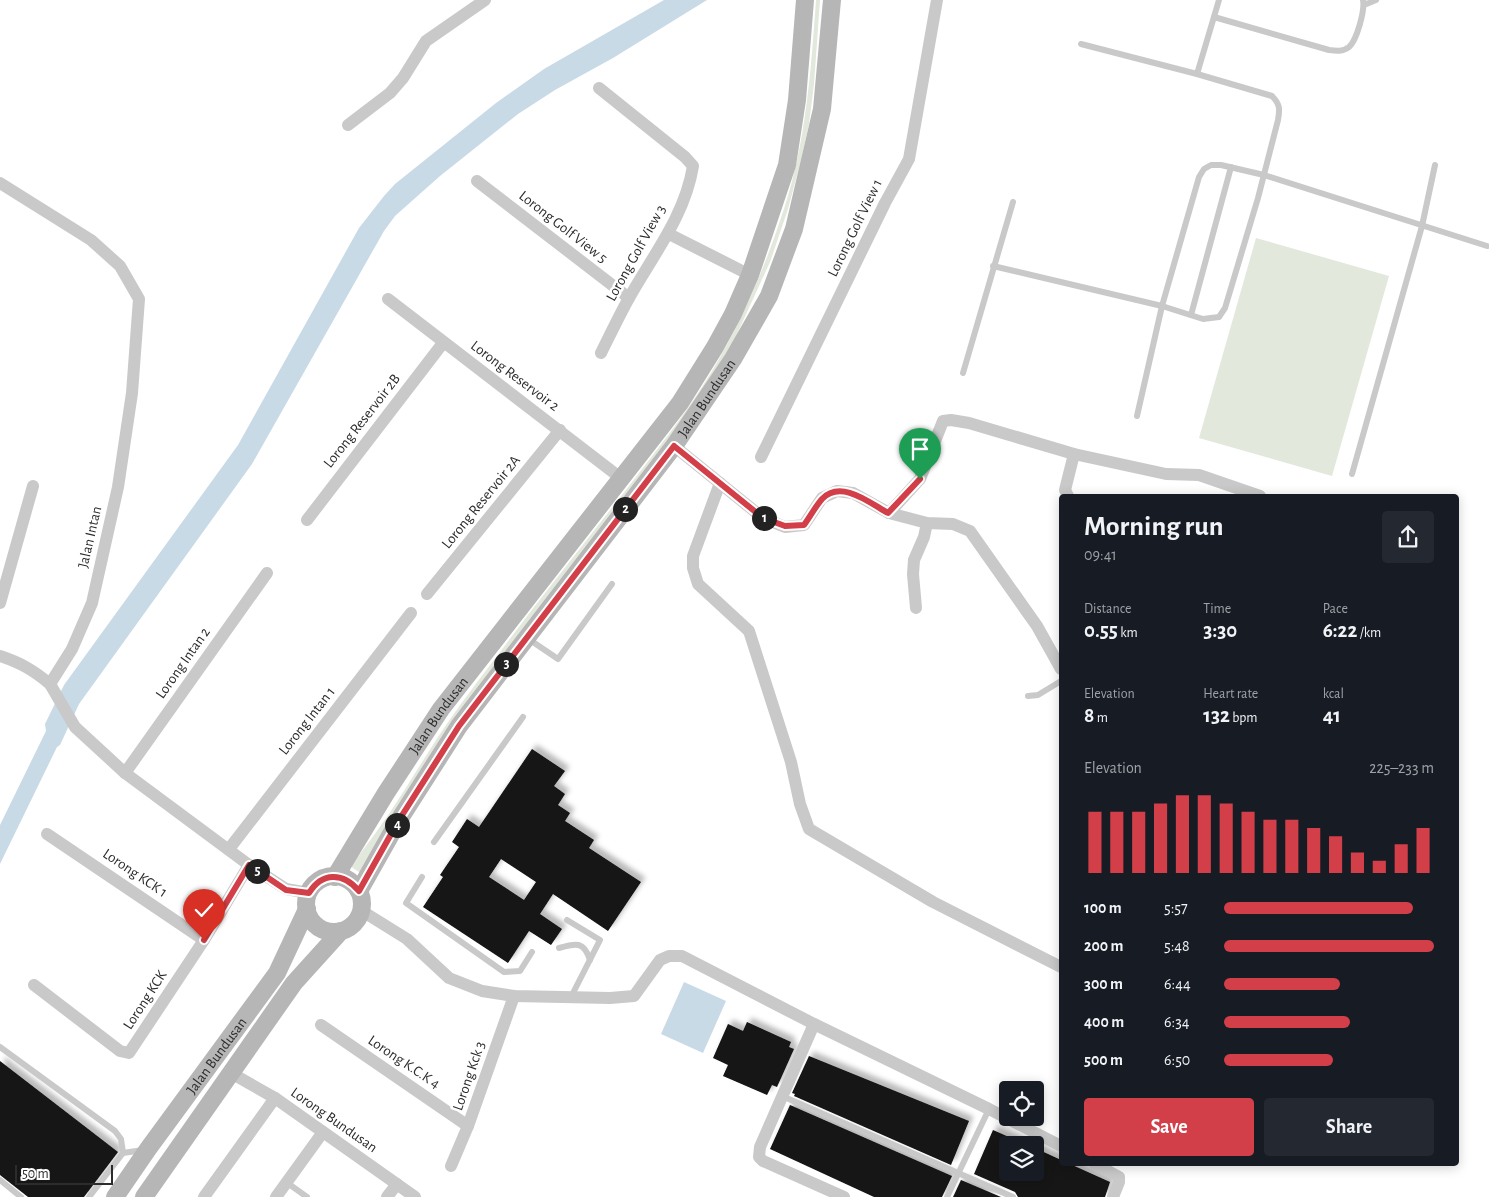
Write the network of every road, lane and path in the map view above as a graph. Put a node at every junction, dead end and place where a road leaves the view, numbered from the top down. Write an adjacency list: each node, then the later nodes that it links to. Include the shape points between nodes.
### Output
1 (486, 0): 12 (street, via 426,41 390,93)
2 (805, 0): 23 (main road, Jalan Bundusan, via 797,100 787,164)
3 (832, 0): 33 (main road, Jalan Bundusan, via 822,109 794,229 769,296 733,359)
4 (937, 0): 35 (street, Lorong Golf View 1, via 909,159)
5 (1219, 0): 8 (lane)
6 (1376, 0): 7 (lane)
7 (1363, 2): 8 (lane, via 1359,29 1350,46 1341,51)
8 (1214, 17): 10 (lane)
9 (1081, 44): 10 (lane)
10 (1197, 74): 15 (lane, via 1272,96 1278,103 1280,110)
11 (599, 88): 20 (street, Lorong Golf View 3, via 693,166 690,186)
12 (348, 125)
13 (1436, 165): 19 (lane)
14 (1231, 168): 15 (lane); 26 (lane, via 1211,165 1199,177); 27 (lane)
15 (1264, 175): 19 (lane); 27 (lane, via 1225,308 1219,317 1203,319)
16 (477, 180): 24 (street, Lorong Golf View 5)
17 (0, 183): 55 (street, Jalan Intan, via 98,247 120,266 139,299 132,393 118,487 92,603)
18 (1013, 202): 22 (lane)
19 (1422, 226): 21 (lane); 36 (lane)
20 (669, 234): 23 (street); 24 (street, Lorong Golf View 3)
21 (1487, 246)
22 (993, 266): 26 (lane); 30 (lane)
23 (750, 275): 37 (main road, Jalan Bundusan, via 732,314 680,403)
24 (629, 298): 29 (street, Lorong Golf View 3)
25 (388, 300): 28 (street, Lorong Reservoir 2)
26 (1162, 306): 27 (lane); 31 (lane)
27 (1191, 315)
28 (443, 343): 32 (street, Lorong Reservoir 2); 43 (street, Lorong Reservoir 2B)
29 (601, 353)
30 (963, 373)
31 (1137, 416)
32 (560, 430): 37 (street, Lorong Reservoir 2); 47 (street, Lorong Reservoir 2A)
33 (674, 446): 38 (street); 51 (main road, Jalan Bundusan)
34 (1074, 454): 40 (street, via 1065,490); 41 (street, via 1166,474 1199,475); 42 (street, via 969,423 943,421 920,479)
35 (761, 458)
36 (1352, 474)
37 (622, 479): 63 (main road, Jalan Bundusan, via 441,709)
38 (720, 483): 42 (street, via 763,518 785,526 804,525 822,498 837,491 853,493); 74 (street, via 693,556 692,568 698,584 749,631 809,829 933,902)
39 (34, 486): 48 (street)
40 (1067, 494)
41 (1254, 494)
42 (888, 513): 44 (street)
43 (307, 520)
44 (928, 523): 49 (street, via 914,560); 53 (street, via 953,524 970,531 1037,626)
45 (267, 573): 58 (street, Lorong Intan 2)
46 (612, 584): 51 (lane, via 558,659)
47 (427, 594)
48 (0, 603)
49 (916, 608)
50 (411, 613): 61 (street, Lorong Intan 1)
51 (526, 637): 65 (main road, Jalan Bundusan, via 459,726 399,820)
52 (0, 656): 55 (street, via 34,670)
53 (1059, 664)
54 (1059, 682): 56 (lane, via 1038,695)
55 (52, 689): 58 (street, via 75,727)
56 (1028, 696)
57 (523, 717): 60 (lane)
58 (125, 773): 61 (street)
59 (47, 834): 70 (street, Lorong KCK 1)
60 (434, 842)
61 (229, 849): 62 (street)
62 (249, 865): 66 (street); 70 (street, Lorong KCK)
63 (336, 876): 65 (main road, via 353,884); 66 (main road, via 313,886)
64 (422, 877): 72 (lane, via 406,903 504,972 520,971)
65 (359, 891): 67 (main road)
66 (308, 901): 69 (main road, via 310,918 316,925 323,930); 88 (main road, Jalan Bundusan, via 278,973)
67 (362, 911): 69 (main road, via 354,924); 76 (street, via 406,939 449,978 482,991)
68 (567, 920): 73 (lane, via 600,940)
69 (341, 931): 81 (main road, Jalan Bundusan, via 294,983)
70 (204, 940): 75 (street, Lorong KCK, via 128,1053 120,1051)
71 (559, 948): 73 (lane, via 582,945)
72 (532, 952)
73 (590, 960): 77 (lane)
74 (1059, 966)
75 (34, 985)
76 (514, 996): 77 (street); 85 (street, Lorong Kck 3)
77 (572, 997): 78 (street, via 634,996 660,960 682,956)
78 (814, 1024): 82 (street); 84 (street)
79 (321, 1025): 85 (street, Lorong K.C.K 4)
80 (0, 1047): 89 (lane, via 115,1131 121,1139)
81 (231, 1073): 83 (street, Lorong Bundusan); 99 (main road, Jalan Bundusan)
82 (782, 1096): 92 (lane); 105 (street, via 760,1147 759,1157)
83 (276, 1098): 86 (street, Lorong Bundusan); 100 (street)
84 (990, 1109): 87 (street); 92 (lane)
85 (468, 1126): 90 (street, Lorong Kck 3)
86 (323, 1132): 94 (street); 95 (street, Lorong Bundusan)
87 (1059, 1145)
88 (148, 1150): 89 (lane); 98 (main road, Jalan Bundusan)
89 (122, 1153): 97 (lane)
90 (451, 1166)
91 (1099, 1166): 108 (street, via 1119,1177)
92 (959, 1173): 106 (lane); 107 (lane)
93 (0, 1180): 96 (lane)
94 (286, 1182): 101 (street); 102 (lane)
95 (397, 1184): 103 (street); 104 (street, Lorong Bundusan)
96 (21, 1197)
97 (89, 1197)
98 (115, 1197)
99 (144, 1197)
100 (204, 1197)
101 (276, 1197)
102 (307, 1197)
103 (387, 1197)
104 (415, 1197)
105 (844, 1197)
106 (947, 1197)
107 (1012, 1197)
108 (1113, 1197)

